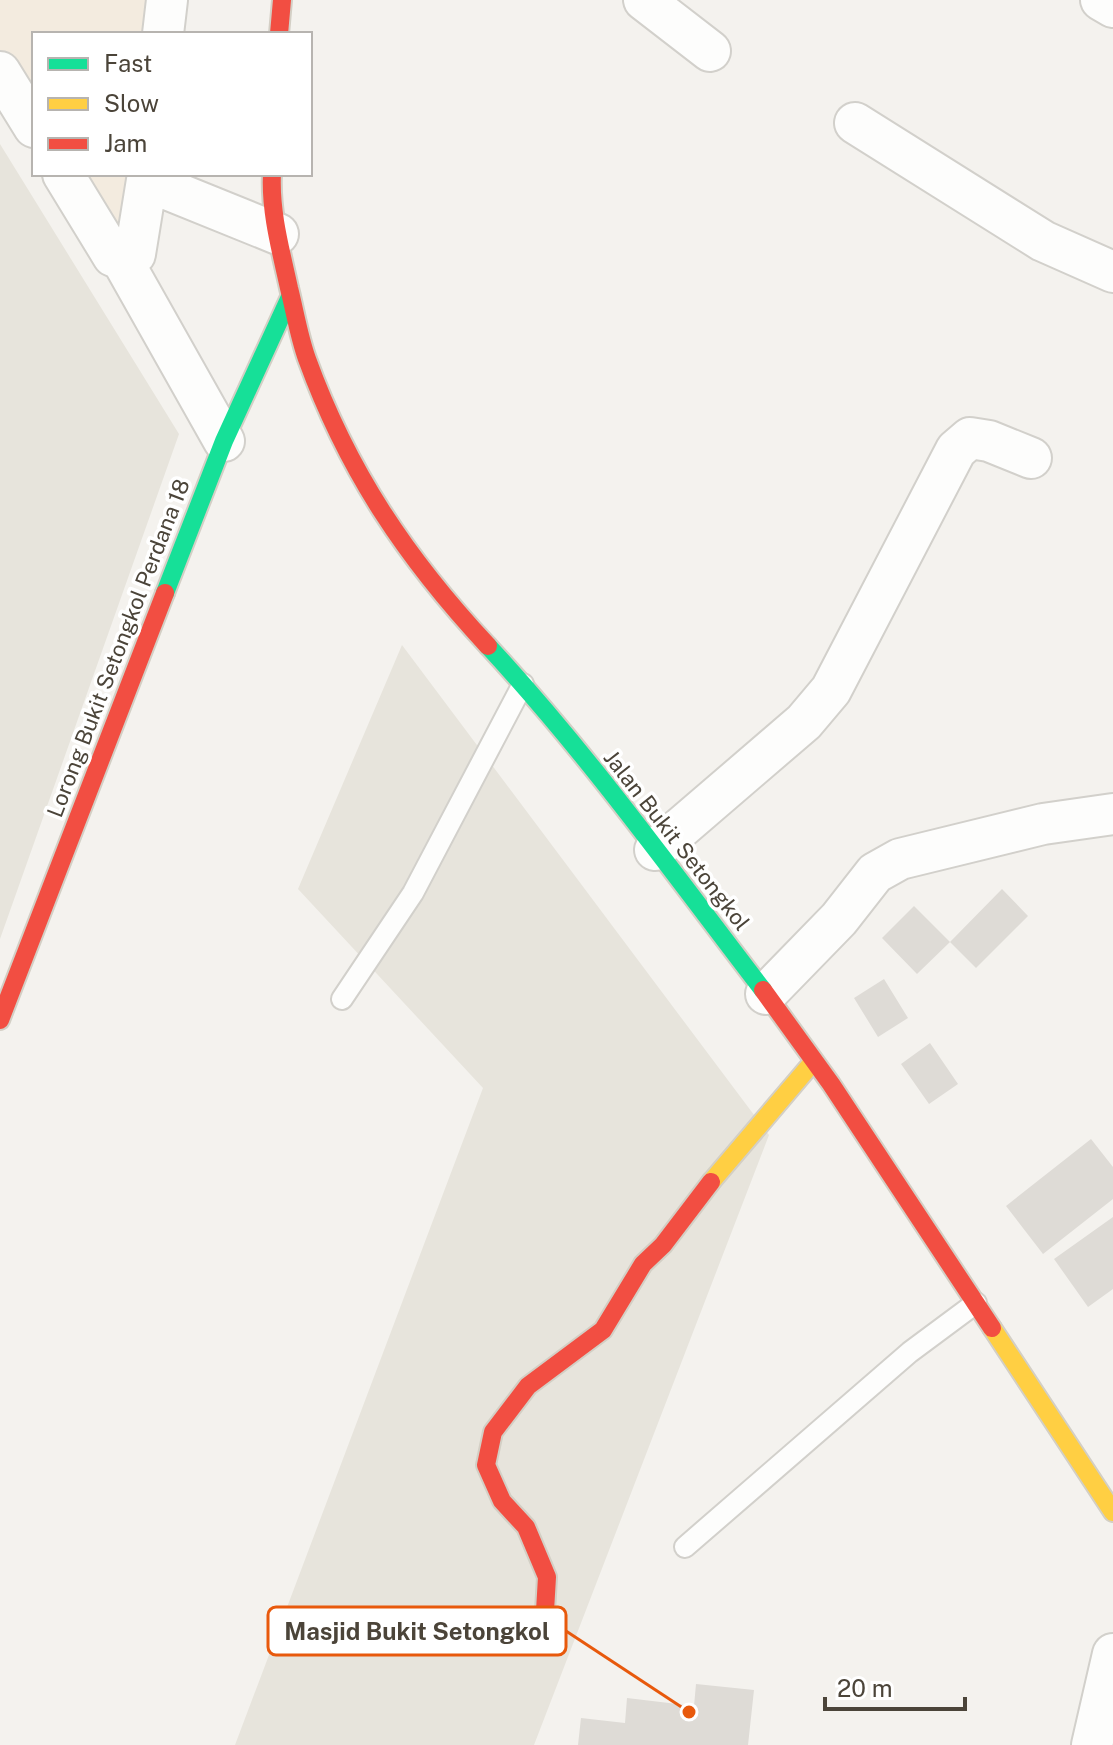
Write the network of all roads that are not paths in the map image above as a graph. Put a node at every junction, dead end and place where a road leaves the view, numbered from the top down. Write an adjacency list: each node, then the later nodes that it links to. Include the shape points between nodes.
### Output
1 (167, 0): 6 (street)
2 (282, 0): 7 (street)
3 (644, 0): 8 (street)
4 (1101, 0): 5 (street)
5 (1113, 7)
6 (163, 32)
7 (279, 32)
8 (710, 51)
9 (0, 72): 11 (street)
10 (855, 123): 17 (street, via 1043,241)
11 (32, 124)
12 (64, 176): 16 (street, via 113,256)
13 (272, 176): 15 (street, Jalan Bukit Setongkol)
14 (148, 178): 15 (street); 16 (street, via 135,254)
15 (278, 234): 18 (street, Jalan Bukit Setongkol)
16 (122, 260): 19 (street)
17 (1113, 272)
18 (290, 297): 19 (street, Lorong Bukit Setongkol Perdana 18); 21 (street, Jalan Bukit Setongkol, via 323,403 378,509 444,599)
19 (224, 441): 26 (street, Lorong Bukit Setongkol Perdana 18)
20 (1031, 458): 23 (street, via 970,438 956,450 831,690 804,722)
21 (523, 684): 23 (street, Jalan Bukit Setongkol); 25 (lane, via 413,893)
22 (1113, 814): 24 (street, via 1043,824 900,859 875,873 839,919)
23 (655, 850): 24 (street, Jalan Bukit Setongkol)
24 (766, 994): 27 (street, Jalan Bukit Setongkol)
25 (342, 999)
26 (0, 1020)
27 (813, 1062): 28 (street, Jalan Bukit Setongkol); 31 (street, via 643,1264 603,1330 528,1386 493,1432 486,1465 502,1501 526,1527 547,1577)
28 (976, 1303): 29 (street, Jalan Bukit Setongkol); 30 (lane, via 910,1352)
29 (1113, 1512)
30 (685, 1547)
31 (544, 1628)
32 (1113, 1654): 33 (street)
33 (1092, 1745)

